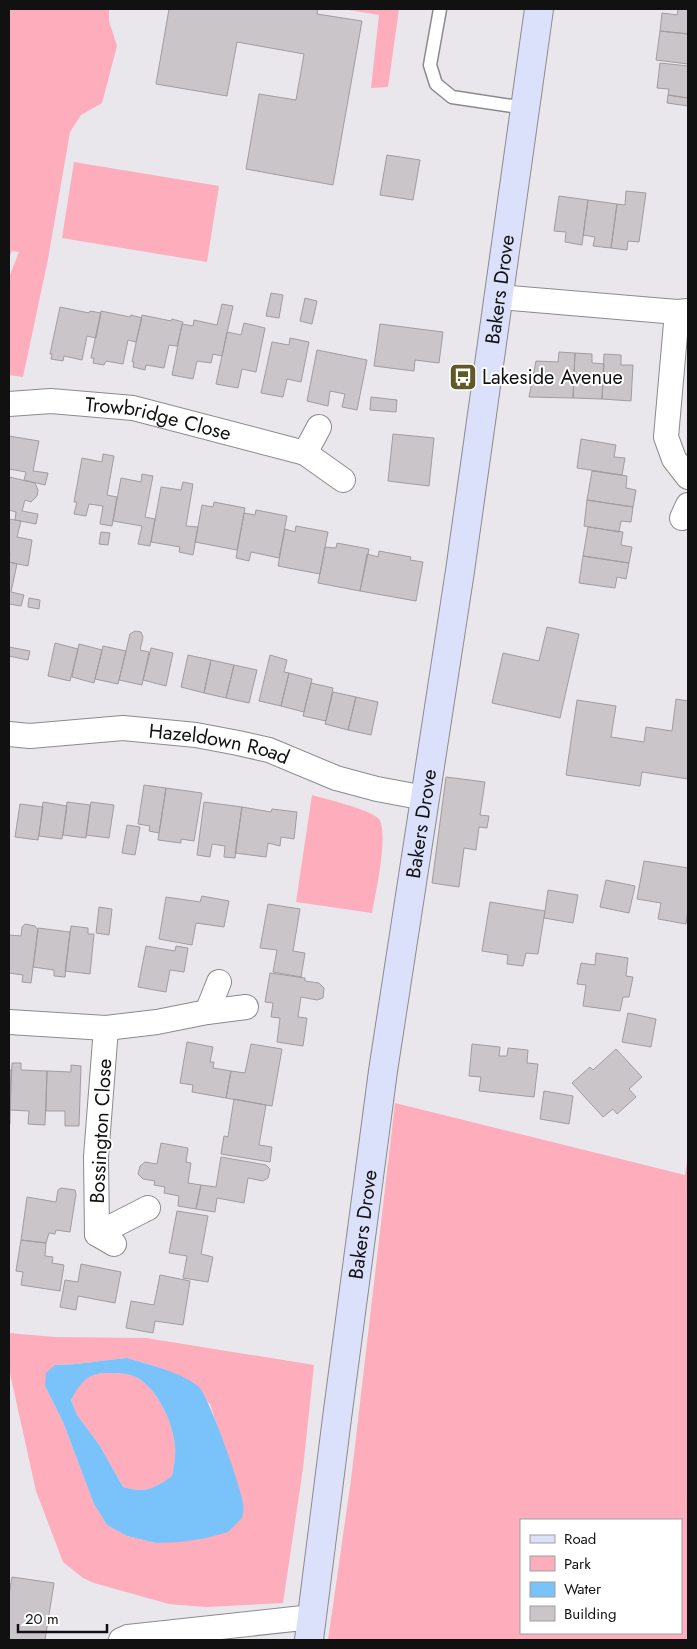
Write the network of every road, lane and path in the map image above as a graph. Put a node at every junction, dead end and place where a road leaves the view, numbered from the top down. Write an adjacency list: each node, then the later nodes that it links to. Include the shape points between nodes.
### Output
1 (440, 9): 3 (lane, via 430,65 436,84 452,97)
2 (539, 9): 3 (street, Bakers Drove)
3 (525, 108): 4 (street, Bakers Drove)
4 (499, 296): 5 (street); 12 (street, Bakers Drove)
5 (683, 312): 9 (street, via 666,437 674,459)
6 (9, 404): 8 (street, Trowbridge Close, via 51,401 132,408)
7 (320, 426): 8 (street)
8 (306, 453): 10 (street, Trowbridge Close)
9 (688, 477)
10 (343, 480)
11 (9, 734): 12 (street, Hazeldown Road, via 30,736 122,728 196,736 269,750 336,778 377,790)
12 (425, 798): 19 (street, Bakers Drove, via 382,1081)
13 (219, 982): 15 (street)
14 (246, 1007): 15 (street)
15 (207, 1012): 17 (street)
16 (9, 1022): 17 (street)
17 (106, 1028): 18 (street, Bossington Close, via 96,1157 106,1239)
18 (148, 1208)
19 (311, 1629): 20 (street, via 128,1637)
20 (121, 1640)

